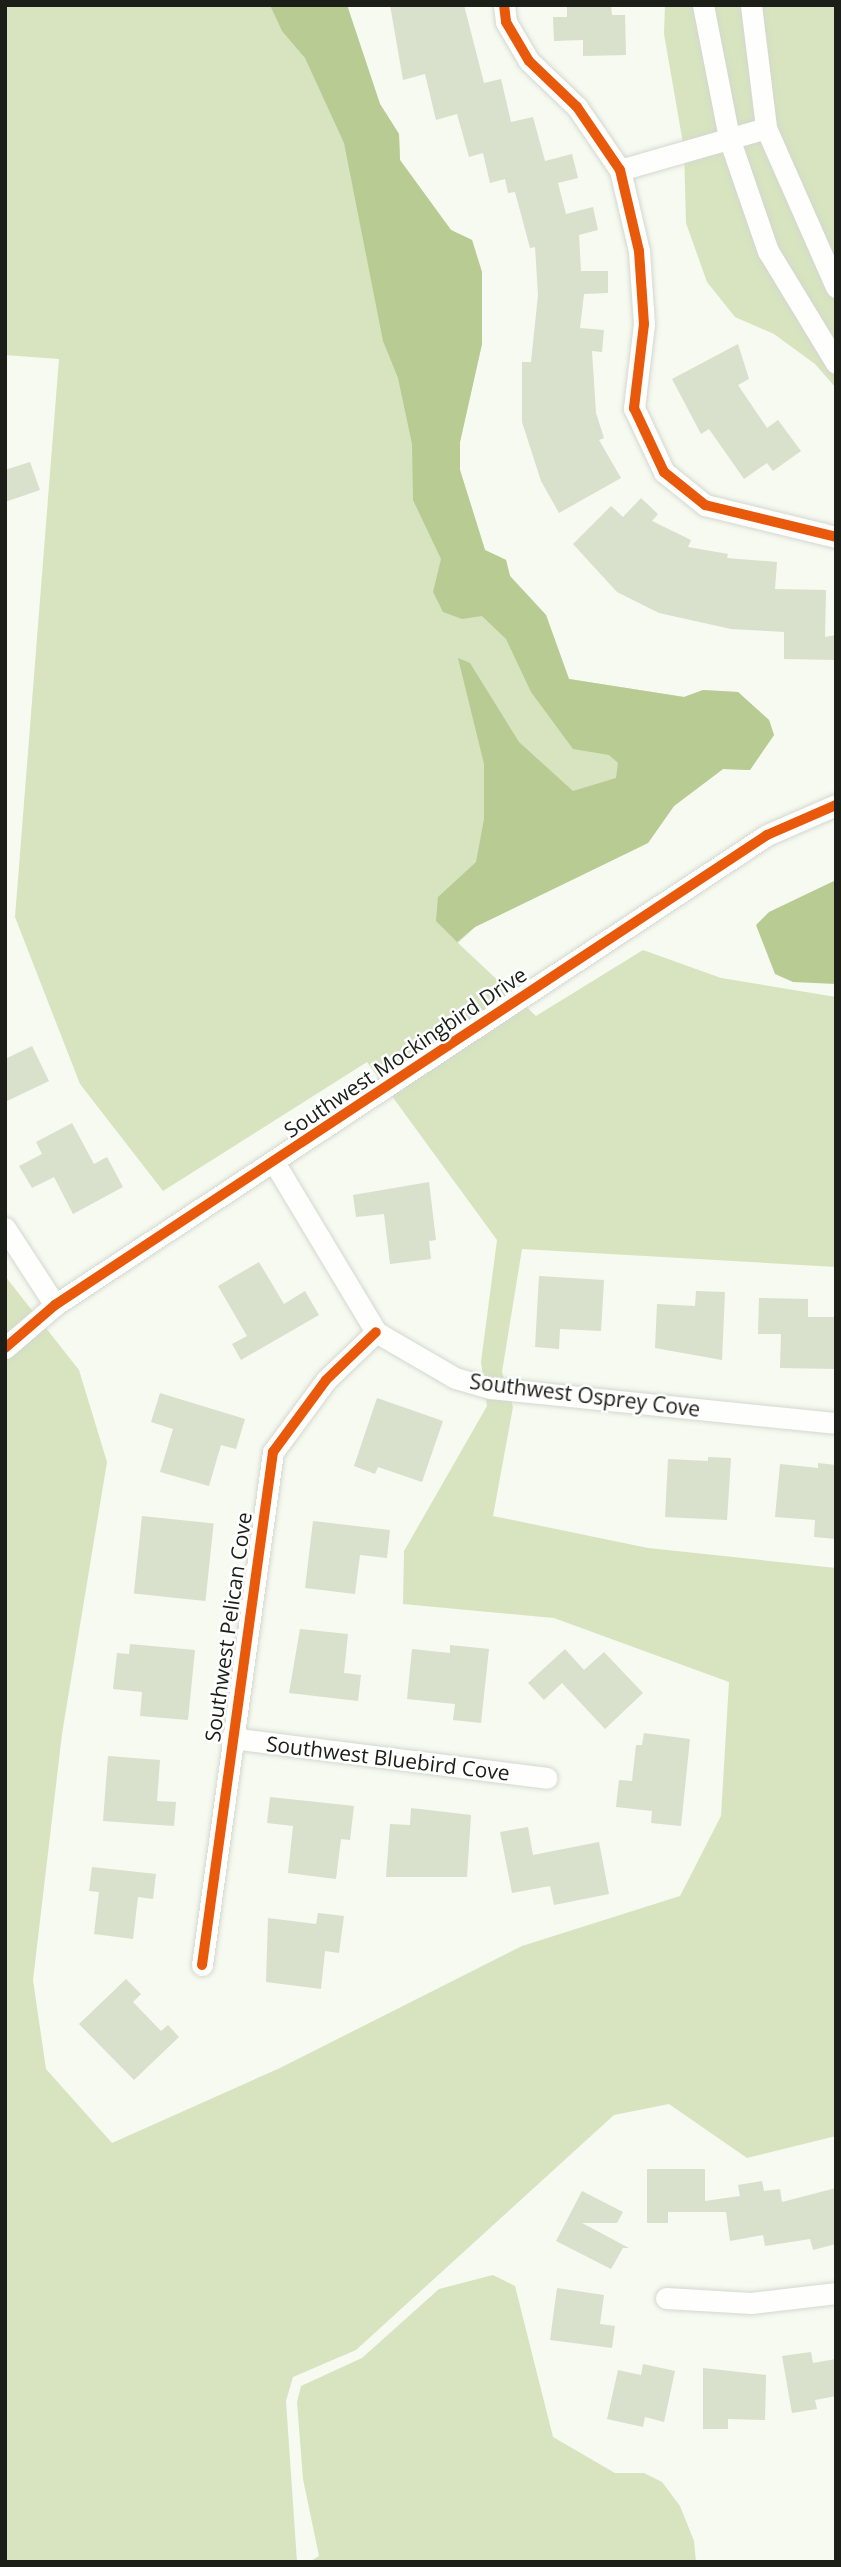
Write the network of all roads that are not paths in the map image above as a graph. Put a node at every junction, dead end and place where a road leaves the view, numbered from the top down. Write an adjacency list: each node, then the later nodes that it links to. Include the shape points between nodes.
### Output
1 (504, 5): 6 (street, via 506,22 529,61 577,107)
2 (703, 5): 5 (street)
3 (751, 5): 4 (street)
4 (766, 128): 5 (street); 7 (street)
5 (729, 138): 6 (street); 8 (street, via 768,251)
6 (620, 170): 9 (street, via 639,251 644,324 634,408 664,472 705,505)
7 (836, 287)
8 (836, 363)
9 (836, 537)
10 (836, 804): 11 (street, Southwest Mockingbird Drive, via 767,835)
11 (274, 1163): 13 (street, Southwest Mockingbird Drive); 14 (street, Southwest Osprey Cove)
12 (5, 1228): 13 (street)
13 (55, 1306): 15 (street, Southwest Mockingbird Drive)
14 (376, 1332): 16 (street, Southwest Osprey Cove, via 455,1378 491,1388); 17 (street, Southwest Pelican Cove, via 326,1380 273,1452)
15 (5, 1348)
16 (836, 1423)
17 (231, 1738): 18 (street, Southwest Bluebird Cove); 19 (street, Southwest Pelican Cove)
18 (546, 1778)
19 (202, 1965)
20 (836, 2293): 21 (street, via 751,2303)
21 (666, 2298)

